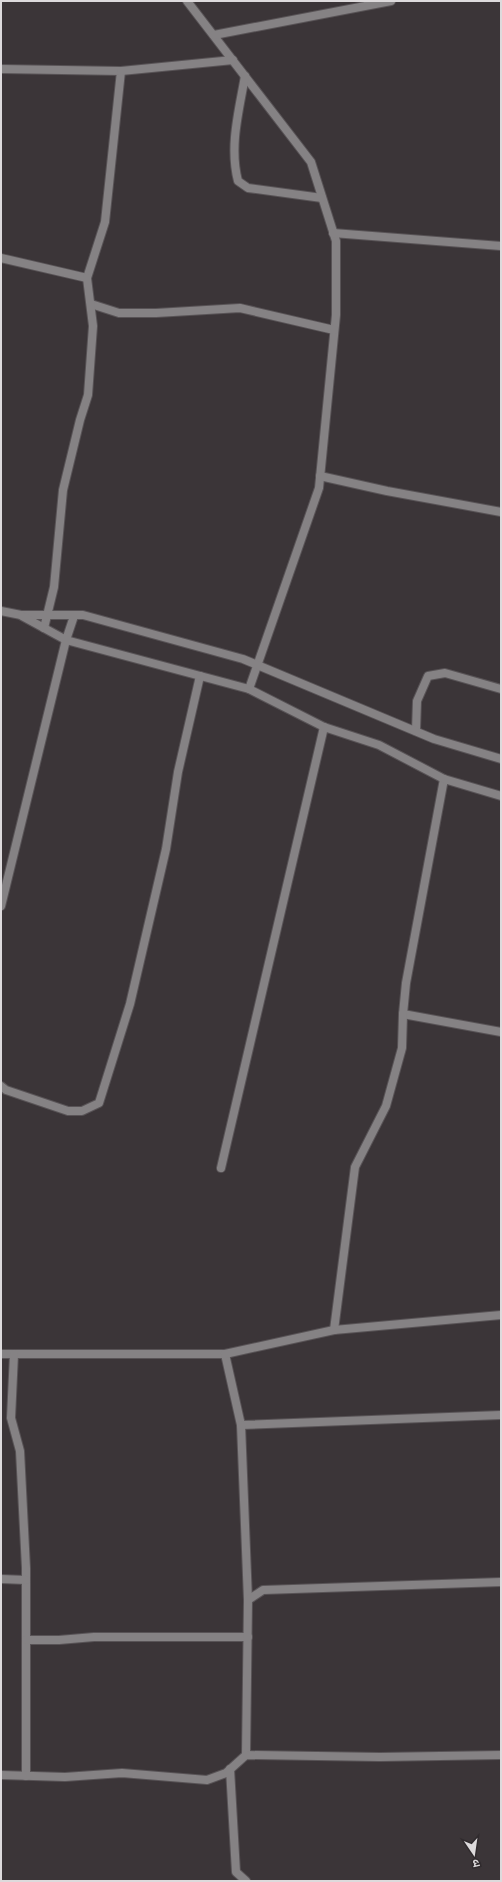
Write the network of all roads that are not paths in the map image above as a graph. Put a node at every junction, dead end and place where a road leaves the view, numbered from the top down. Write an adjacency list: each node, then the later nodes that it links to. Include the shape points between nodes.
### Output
1 (187, 1): 3 (street)
2 (391, 1): 3 (street)
3 (214, 35): 4 (street)
4 (233, 60): 6 (street); 7 (street)
5 (1, 69): 6 (street)
6 (121, 70): 12 (street, via 105,222)
7 (245, 76): 8 (street, via 311,162); 8 (street, via 233,142 238,182 248,188)
8 (322, 198): 9 (street)
9 (334, 233): 10 (street); 14 (street)
10 (501, 246)
11 (1, 258): 12 (street)
12 (87, 278): 13 (street)
13 (91, 304): 14 (street, via 119,313 240,308); 19 (street, via 93,326 88,395 63,490 54,587)
14 (334, 330): 15 (street)
15 (320, 476): 16 (street); 23 (street, via 319,488)
16 (501, 512)
17 (1, 611): 18 (street)
18 (21, 615): 19 (street); 21 (street)
19 (46, 616): 20 (street); 21 (street)
20 (74, 616): 22 (street); 23 (street, via 83,615 243,659)
21 (44, 628): 22 (street)
22 (66, 640): 24 (street); 32 (street)
23 (259, 666): 25 (street); 28 (street)
24 (200, 676): 25 (street); 35 (street, via 178,772 166,849 133,988 98,1103 82,1111 68,1111)
25 (249, 689): 27 (street)
26 (501, 689): 28 (street, via 445,673 428,676 417,701)
27 (324, 727): 30 (street, via 379,745); 36 (street)
28 (416, 731): 29 (street)
29 (501, 759)
30 (444, 779): 31 (street); 33 (street, via 406,983)
31 (501, 796)
32 (1, 906)
33 (403, 1014): 34 (street); 38 (street, via 402,1048 386,1106 355,1166)
34 (501, 1032)
35 (1, 1086)
36 (221, 1168)
37 (501, 1315): 38 (street)
38 (334, 1330): 41 (street)
39 (1, 1354): 40 (street)
40 (14, 1354): 41 (street); 45 (street, via 11,1418 20,1451)
41 (225, 1354): 43 (street)
42 (501, 1415): 43 (street)
43 (240, 1425): 47 (street)
44 (1, 1579): 45 (street)
45 (26, 1580): 49 (street)
46 (501, 1582): 47 (street, via 263,1590)
47 (248, 1600): 48 (street)
48 (248, 1637): 49 (street, via 94,1637); 50 (street)
49 (26, 1640): 54 (street)
50 (246, 1754): 51 (street, via 380,1757); 52 (street)
51 (501, 1755)
52 (230, 1769): 54 (street, via 207,1780 122,1773 65,1777); 55 (street, via 236,1872)
53 (1, 1775): 54 (street)
54 (26, 1776)
55 (246, 1881)

